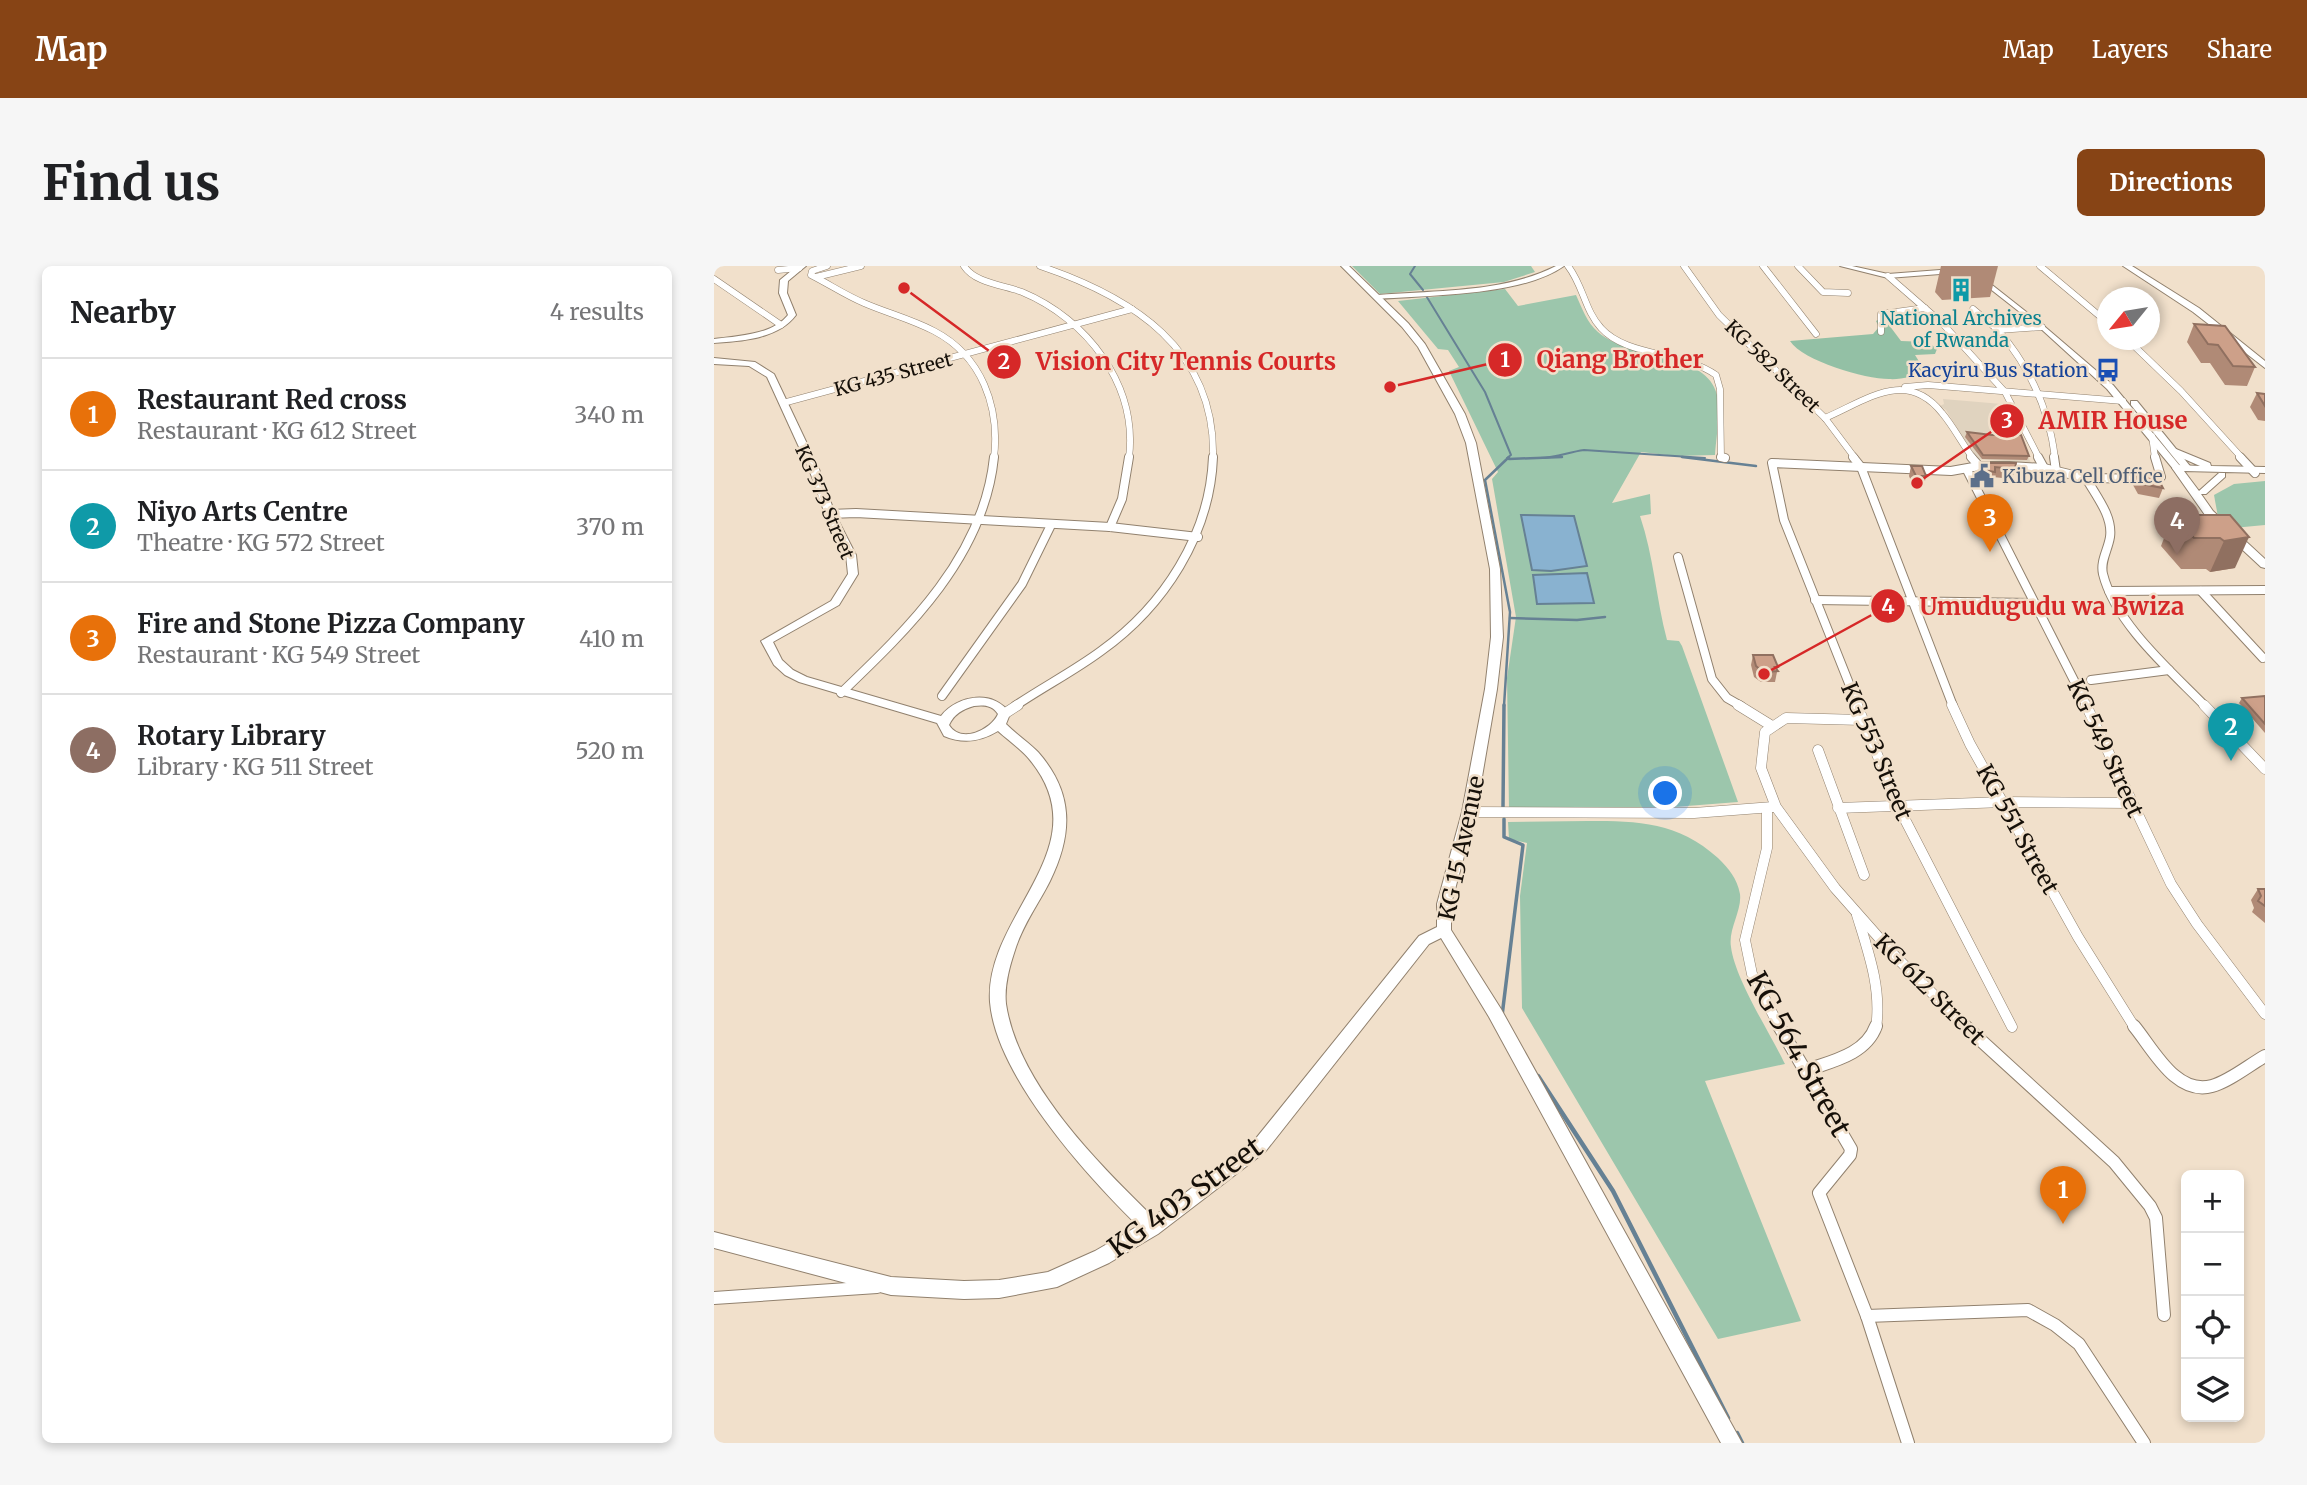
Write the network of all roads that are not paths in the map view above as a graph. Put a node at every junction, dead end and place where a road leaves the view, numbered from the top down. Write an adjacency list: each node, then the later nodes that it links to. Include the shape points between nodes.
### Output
1 (827, 266): 19 (street, via 810,272)
2 (861, 266): 19 (street)
3 (964, 266): 31 (street, via 970,275 1029,296)
4 (1040, 266): 27 (street, via 1108,292)
5 (1345, 266): 25 (main road, KG 15 Avenue)
6 (1567, 266): 54 (street, via 1593,318 1607,334 1618,341 1689,358 1716,375 1721,458)
7 (1684, 266): 51 (street, KG 582 Street, via 1719,315)
8 (1763, 266): 35 (street)
9 (1798, 266): 24 (street, via 1823,292)
10 (1843, 266): 18 (street)
11 (2039, 266): 29 (street)
12 (2127, 266): 41 (main road)
13 (2140, 266): 41 (main road, via 2202,306)
14 (800, 267): 15 (street); 21 (main road)
15 (776, 268): 21 (street)
16 (1556, 268): 25 (street, via 1514,284)
17 (1977, 270): 18 (street); 32 (street); 38 (street)
18 (1888, 276): 26 (street)
19 (816, 277): 40 (street, via 862,302 921,324)
20 (714, 279): 22 (street)
21 (784, 280): 30 (main road, via 783,293 792,315)
22 (727, 289): 23 (street); 30 (street)
23 (714, 293)
24 (1849, 293)
25 (1378, 297): 97 (main road, KG 15 Avenue, via 1422,346 1460,414 1471,443 1495,569 1497,637)
26 (1925, 308): 34 (street, via 1881,314); 47 (street)
27 (1132, 309): 31 (street, KG 435 Street); 70 (street, via 1175,345 1210,414 1213,481)
28 (1973, 309): 33 (street)
29 (2097, 314)
30 (781, 325): 36 (main road)
31 (1073, 325): 40 (street, KG 435 Street); 69 (street, via 1112,369 1124,395 1131,429 1131,457)
32 (2042, 327): 33 (street); 37 (street)
33 (1998, 330): 48 (street, via 2024,363)
34 (1881, 332)
35 (1816, 334)
36 (714, 341)
37 (2066, 348): 38 (street); 46 (street)
38 (2076, 348): 44 (street)
39 (2138, 350): 60 (street)
40 (965, 355): 50 (street, KG 435 Street); 67 (street, via 985,387 996,425 995,471)
41 (2260, 355): 43 (main road)
42 (714, 361): 50 (main road, via 748,363 766,370)
43 (2265, 365)
44 (2120, 386): 46 (street); 53 (street)
45 (1905, 387): 47 (street); 51 (street); 55 (street, via 1933,402)
46 (2109, 387): 49 (street)
47 (2005, 392): 48 (street); 57 (street)
48 (2039, 393): 49 (street); 59 (street, via 2053,437)
49 (2123, 401): 52 (street)
50 (783, 404): 66 (main road, KG 373 Street)
51 (1825, 418): 56 (street, KG 582 Street)
52 (2152, 436): 61 (street); 63 (street, via 2161,477)
53 (2176, 452): 61 (street); 62 (main road)
54 (1725, 458)
55 (1979, 466): 57 (street); 58 (street)
56 (1861, 467): 58 (street); 76 (street, KG 553 Street, via 1772,463 1784,520); 77 (street, KG 551 Street)
57 (2044, 468): 59 (street)
58 (1967, 470): 78 (street, KG 549 Street)
59 (2056, 471): 63 (street)
60 (2259, 471): 62 (main road)
61 (2185, 472): 62 (main road); 64 (main road); 65 (main road)
62 (2219, 472): 64 (main road)
63 (2086, 478): 74 (street, via 2110,521 2102,562)
64 (2203, 492): 65 (main road)
65 (2209, 513): 72 (main road)
66 (830, 514): 67 (street); 82 (main road, KG 373 Street, via 851,555 853,574 835,603 767,641 791,676)
67 (978, 520): 68 (street); 82 (street, via 935,596)
68 (1051, 525): 69 (street); 83 (street, via 1023,584)
69 (1111, 527): 70 (street)
70 (1198, 537): 84 (street, via 1132,626)
71 (1678, 557): 87 (street, via 1712,678 1727,698)
72 (2265, 565)
73 (2265, 590): 75 (street)
74 (2109, 591): 75 (street); 80 (street, via 2127,624)
75 (2200, 591): 79 (street)
76 (1815, 600): 77 (street); 86 (street, KG 553 Street)
77 (1912, 601): 78 (street); 92 (street, KG 551 Street, via 1961,723)
78 (2034, 603): 93 (street, KG 549 Street)
79 (2263, 658)
80 (2169, 670): 81 (street); 91 (street)
81 (2091, 680)
82 (841, 693): 85 (main road, via 927,716)
83 (942, 696)
84 (1001, 715): 85 (main road, via 988,702 973,702); 88 (main road); 89 (main road)
85 (948, 716): 88 (main road, via 944,729 953,736)
86 (1862, 720): 87 (street, via 1786,718); 94 (street, KG 553 Street)
87 (1772, 726): 95 (street, KG 612 Street, via 1765,732 1760,768)
88 (986, 734): 89 (main road)
89 (1014, 738): 105 (main road, via 1050,779 1060,803 1062,832 1050,870 1006,953 998,988 1000,1018 1020,1065 1077,1149)
90 (1818, 750): 96 (street)
91 (2265, 769)
92 (2004, 802): 93 (street); 94 (street); 103 (street, KG 551 Street, via 2109,991 2180,1082 2193,1088 2213,1086)
93 (2131, 803): 101 (street, KG 549 Street, via 2171,884)
94 (1898, 806): 96 (street); 102 (street, KG 553 Street)
95 (1771, 807): 97 (street, via 1660,813); 99 (street, KG 612 Street); 104 (street, KG 564 Street, via 1746,951 1770,1011)
96 (1838, 808): 98 (street)
97 (1469, 812): 100 (main road, KG 15 Avenue, via 1444,904)
98 (1864, 876)
99 (1856, 913): 104 (street, via 1874,974 1877,1007 1871,1038 1861,1047); 109 (street, KG 612 Street, via 1978,1039 2114,1162 2140,1192 2156,1218)
100 (1444, 930): 105 (main road, KG 403 Street, via 1423,940 1259,1147); 111 (main road, KG 15 Avenue, via 1495,1013)
101 (2265, 1014)
102 (2012, 1027)
103 (2265, 1056)
104 (1807, 1070): 110 (street, KG 564 Street, via 1851,1149 1819,1193)
105 (1152, 1228): 107 (main road, KG 403 Street, via 1050,1281 999,1289)
106 (714, 1240): 107 (main road, KG 403 Street)
107 (891, 1286): 108 (street)
108 (714, 1298)
109 (2164, 1315)
110 (1867, 1316): 112 (street, KG 564 Street); 113 (street, via 2028,1310 2079,1345)
111 (1732, 1443)
112 (1908, 1443)
113 (2144, 1443)

